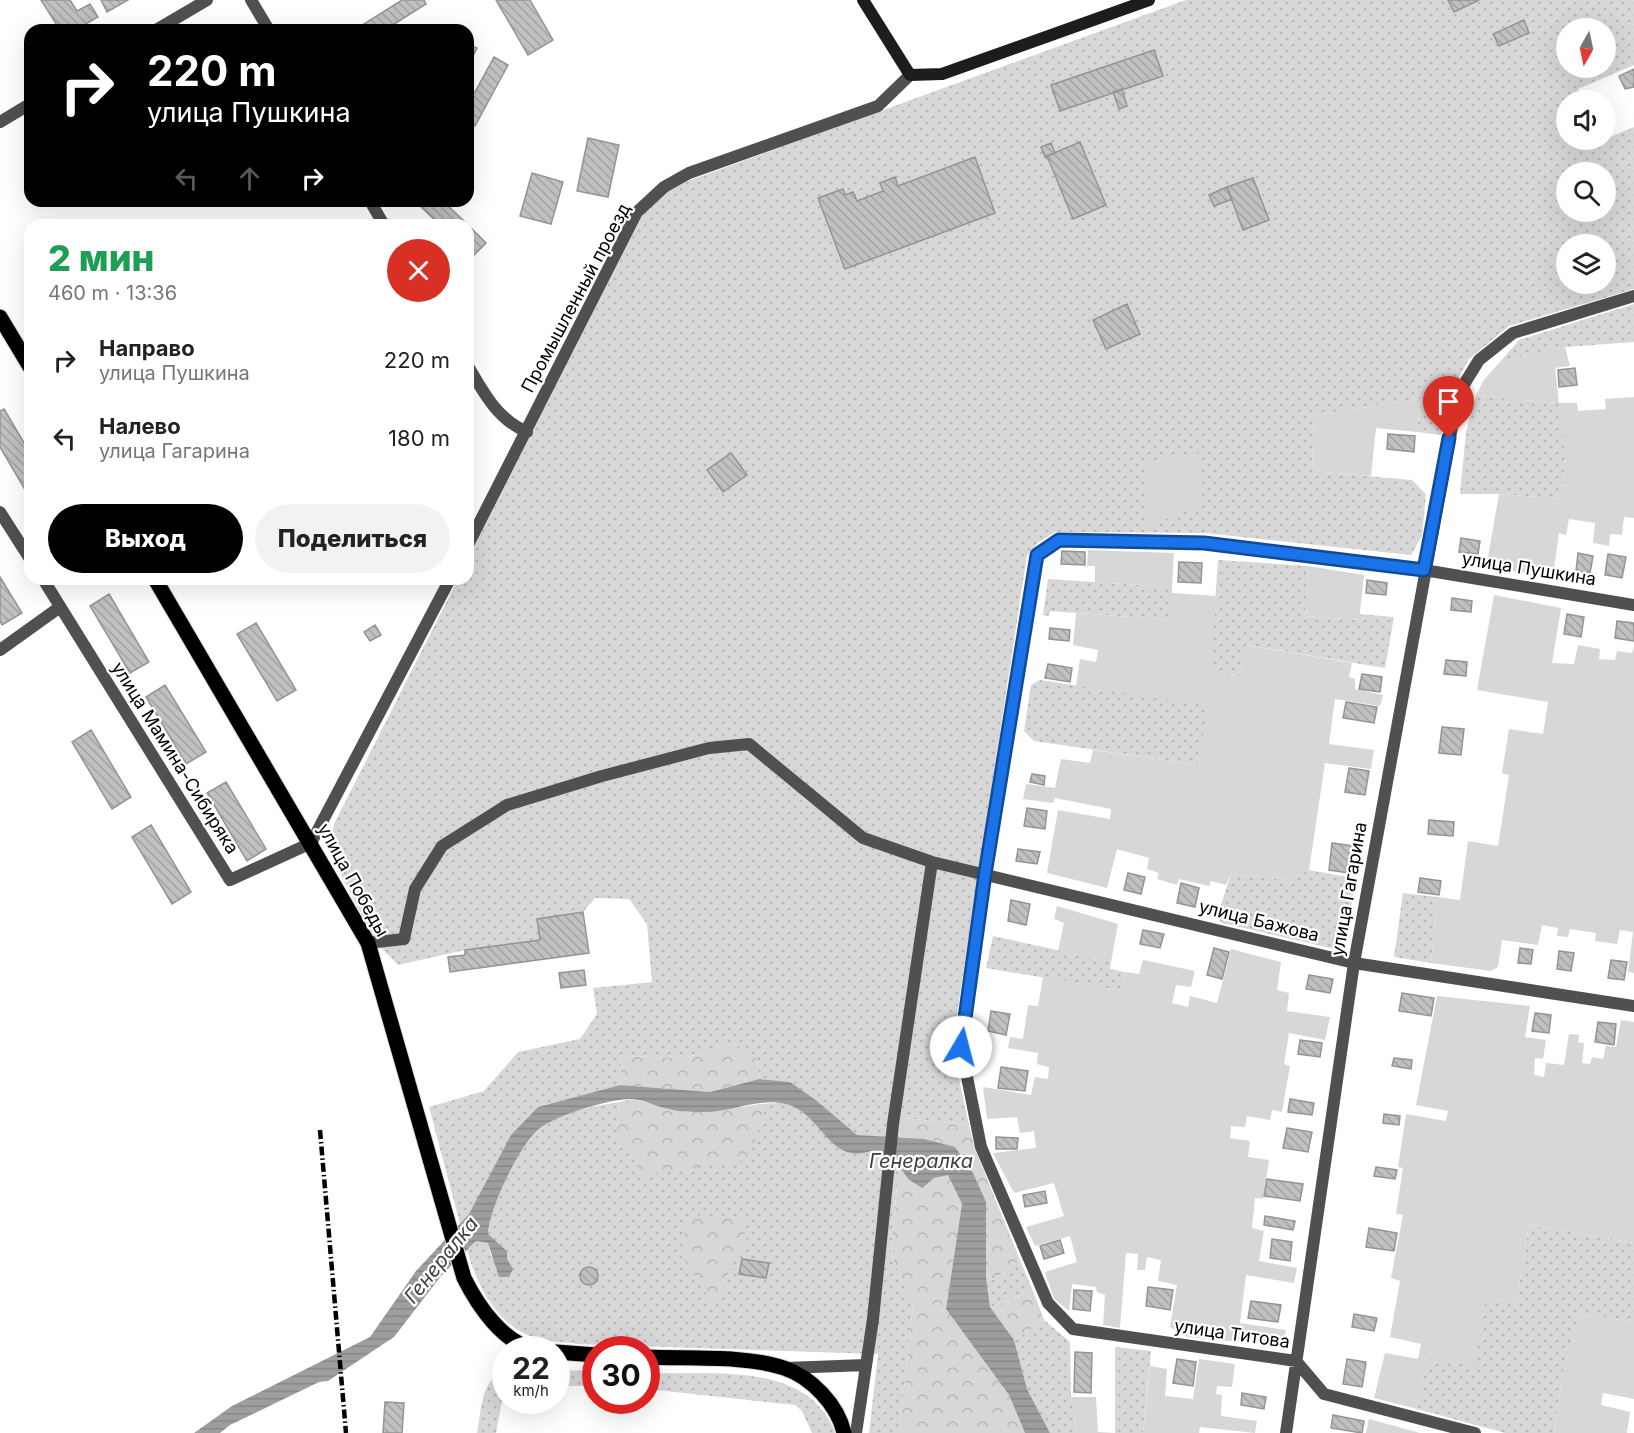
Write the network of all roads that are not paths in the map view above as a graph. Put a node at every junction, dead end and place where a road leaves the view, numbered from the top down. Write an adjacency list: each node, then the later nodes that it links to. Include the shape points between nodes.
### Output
1 (207, 0): 5 (street)
2 (251, 0): 6 (street)
3 (863, 0): 7 (street)
4 (1149, 0): 7 (street, via 942,74)
5 (166, 24)
6 (265, 24)
7 (910, 75): 14 (street, Промышленный проезд, via 878,106 689,173 664,187 637,212)
8 (24, 108): 9 (street)
9 (0, 122)
10 (1634, 296): 18 (street, улица Гагарина, via 1513,333 1479,360 1458,394)
11 (0, 317): 12 (main road)
12 (24, 357)
13 (474, 376): 14 (street, via 491,405 512,425)
14 (527, 432): 16 (street, Промышленный проезд)
15 (0, 512): 17 (street)
16 (474, 534)
17 (24, 550)
18 (1424, 570): 22 (street, улица Пушкина); 27 (street, улица Пушкина, via 1204,543 1059,540 1037,555); 29 (street, улица Гагарина)
19 (47, 585): 23 (street, улица Мамина-Сибиряка)
20 (159, 585): 25 (main road, улица Победы)
21 (447, 585): 25 (street)
22 (1634, 605)
23 (60, 607): 24 (street); 25 (street, улица Мамина-Сибиряка, via 230,880)
24 (0, 650)
25 (311, 843): 28 (main road, улица Победы)
26 (932, 862): 27 (street, улица Бажова); 28 (street, улица Бажова, via 863,838 749,744 709,748 507,805 442,846 415,889 404,939); 34 (street, via 893,1124)
27 (985, 874): 29 (street, улица Бажова); 33 (street, улица Титова, via 961,1047 981,1147 1048,1303 1073,1329)
28 (368, 943): 31 (main road, улица Победы, via 464,1278 474,1298)
29 (1354, 963): 30 (street, улица Бажова); 33 (street, улица Гагарина)
30 (1634, 1006)
31 (510, 1336)
32 (660, 1358): 35 (main road, via 737,1361)
33 (1296, 1361): 38 (street, улица Гагарина); 39 (street, улица Титова, via 1324,1394)
34 (866, 1365): 35 (street); 37 (street)
35 (785, 1368): 36 (main road, via 822,1392 842,1422)
36 (844, 1433)
37 (856, 1433)
38 (1286, 1433)
39 (1475, 1433)

